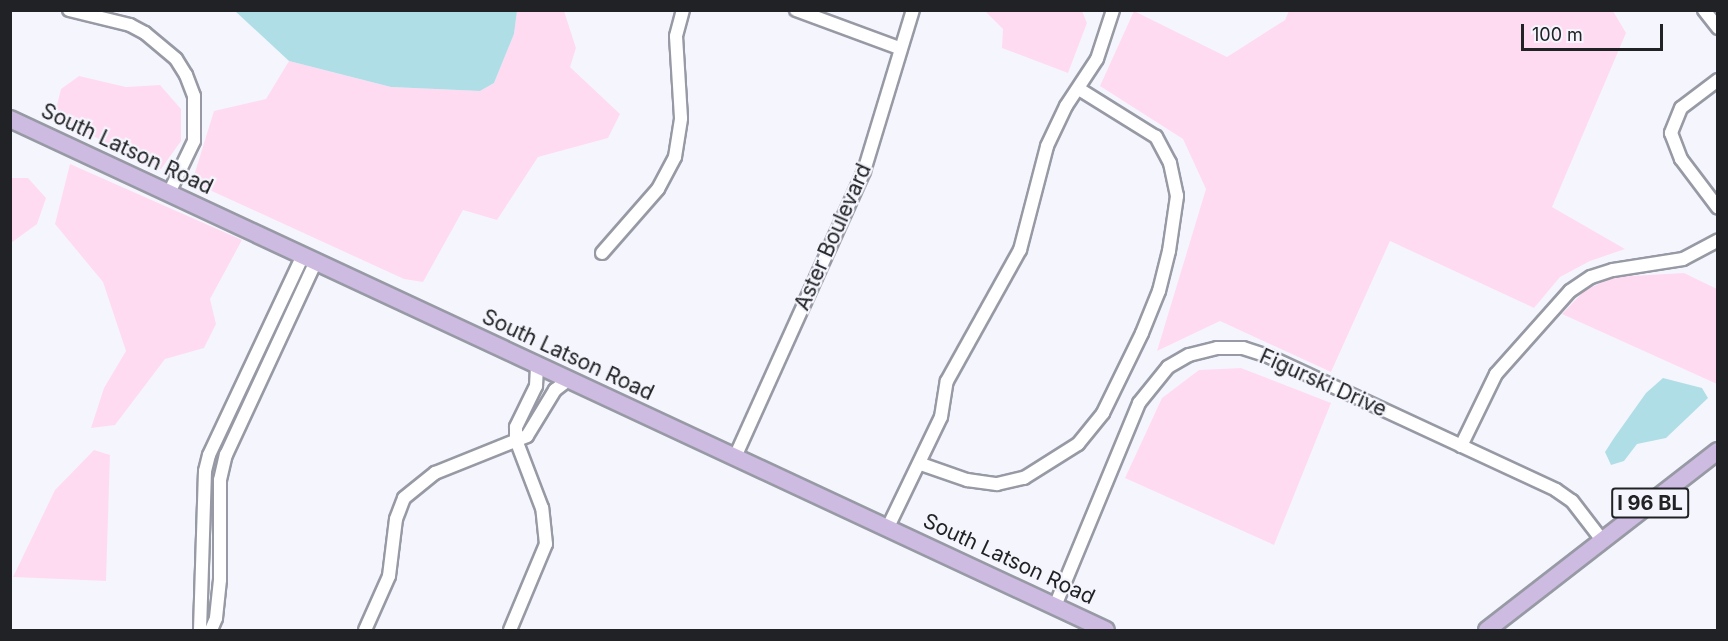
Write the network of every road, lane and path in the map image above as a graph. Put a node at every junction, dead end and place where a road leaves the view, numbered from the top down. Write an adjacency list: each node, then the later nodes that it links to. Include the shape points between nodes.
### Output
1 (69, 10): 7 (street)
2 (683, 10): 16 (street, via 676,36 681,117 675,157 658,189)
3 (796, 10): 9 (street)
4 (913, 10): 9 (street, Aster Boulevard)
5 (1113, 10): 11 (street, via 1097,59)
6 (1704, 10): 8 (street)
7 (98, 14): 13 (street, via 145,33 176,59 186,75 194,96 194,141)
8 (1718, 28)
9 (899, 48): 27 (street, Aster Boulevard, via 864,171)
10 (1718, 80): 14 (street, via 1681,108 1671,133 1681,159)
11 (1080, 89): 28 (street, via 1066,106 1047,146 1020,249 947,381 942,417); 28 (street, via 1156,137 1170,163 1177,196 1159,291 1143,333 1103,413 1078,444 1024,478 997,484 967,480)
12 (10, 119): 13 (main road, South Latson Road)
13 (169, 193): 17 (main road, South Latson Road)
14 (1718, 208)
15 (1718, 240): 25 (street, via 1683,259 1613,270 1591,277 1570,291 1496,374)
16 (602, 253)
17 (308, 260): 18 (street); 19 (street); 20 (main road, South Latson Road)
18 (269, 327): 19 (street); 22 (street)
19 (282, 333): 23 (street)
20 (537, 366): 21 (main road, South Latson Road); 24 (street, via 536,386 516,427)
21 (568, 380): 24 (street, via 555,390 527,436); 27 (main road, South Latson Road)
22 (232, 405): 23 (street); 30 (street, via 205,471)
23 (246, 411): 31 (street, via 222,469)
24 (516, 440): 36 (street, via 435,473 404,498 396,519 389,576); 37 (street, via 542,508 546,544)
25 (1461, 446): 32 (street, Figurski Drive, via 1556,490 1572,501); 33 (street, Figurski Drive, via 1270,357 1234,348 1189,355 1168,368 1139,403)
26 (1718, 451): 32 (main road, I 96 BL)
27 (735, 457): 29 (main road, South Latson Road)
28 (921, 464): 29 (street)
29 (888, 527): 33 (main road, South Latson Road)
30 (203, 540): 31 (street); 34 (street)
31 (219, 540): 35 (street, via 220,580)
32 (1602, 540): 39 (main road, I 96 BL)
33 (1055, 606): 38 (main road, South Latson Road)
34 (200, 630)
35 (211, 630)
36 (365, 630)
37 (510, 630)
38 (1106, 630)
39 (1487, 630)

